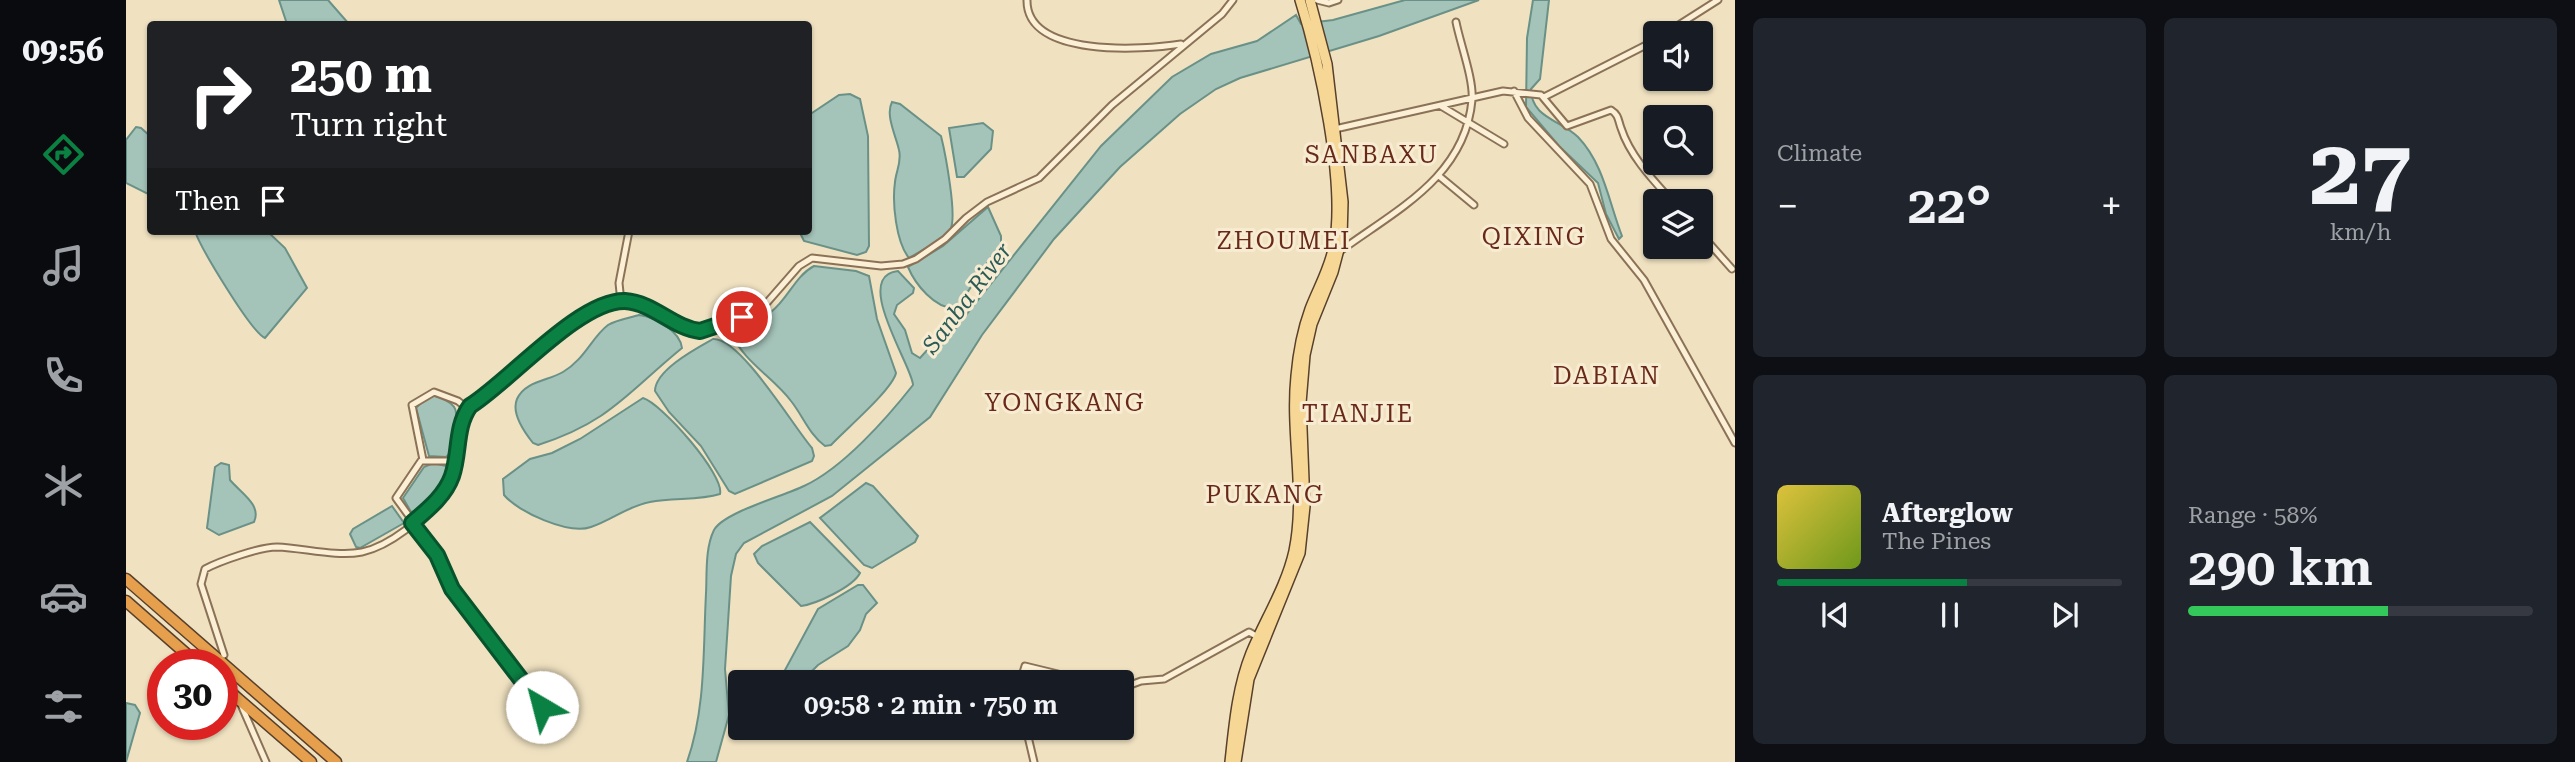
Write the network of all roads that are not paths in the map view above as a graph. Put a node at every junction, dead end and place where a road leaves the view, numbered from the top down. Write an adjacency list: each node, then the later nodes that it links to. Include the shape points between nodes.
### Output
1 (1027, 0): 8 (street, via 1028,12 1038,27 1067,40 1131,51)
2 (1233, 0): 8 (street)
3 (1338, 0): 5 (street)
4 (1718, 0): 6 (street)
5 (1308, 3): 10 (main road)
6 (1685, 21)
7 (1456, 22): 13 (street)
8 (1184, 43): 25 (street, via 1112,104 1039,178 987,202 910,262 869,266 812,258 799,266 764,306 703,331 691,330 648,306)
9 (1643, 47): 12 (street)
10 (1323, 65): 16 (main road); 33 (main road, via 1336,237 1298,354 1299,506 1294,552)
11 (1514, 90): 12 (street); 13 (street); 27 (street, via 1528,118 1591,184 1611,239 1644,280)
12 (1544, 97): 19 (street, via 1567,126 1606,109 1615,112 1646,172)
13 (1473, 98): 14 (street); 15 (street)
14 (1441, 105): 15 (street); 16 (street)
15 (1467, 119): 17 (street); 18 (street)
16 (1335, 128): 23 (main road, via 1343,202)
17 (1504, 144)
18 (1439, 176): 20 (street); 23 (street, via 1401,210)
19 (1661, 189)
20 (1474, 205)
21 (628, 235): 25 (street, via 619,283)
22 (1713, 248): 24 (street)
23 (1339, 252): 48 (main road, via 1312,324 1303,367 1305,506 1300,553 1251,672)
24 (1732, 270)
25 (621, 302): 26 (street, via 595,309 573,323)
26 (468, 409): 28 (street, via 434,392 412,405); 29 (street, via 461,420)
27 (1735, 443)
28 (423, 460): 29 (street); 30 (street, via 396,498)
29 (455, 461): 30 (street, via 441,495)
30 (412, 523): 35 (street, via 364,551 272,547 205,569 201,584); 41 (street, via 437,555 452,589 542,707)
31 (126, 579): 45 (highway)
32 (126, 601): 34 (highway)
33 (1258, 637): 38 (street, via 1249,632 1164,679); 47 (main road, via 1243,677)
34 (181, 649)
35 (222, 649)
36 (1024, 670): 37 (street, via 1025,666)
37 (1042, 670)
38 (1134, 684)
39 (238, 699): 44 (highway)
40 (242, 707): 43 (street)
41 (563, 716)
42 (1029, 740): 46 (street)
43 (266, 762)
44 (311, 762)
45 (336, 762)
46 (1034, 762)
47 (1230, 762)
48 (1236, 762)

